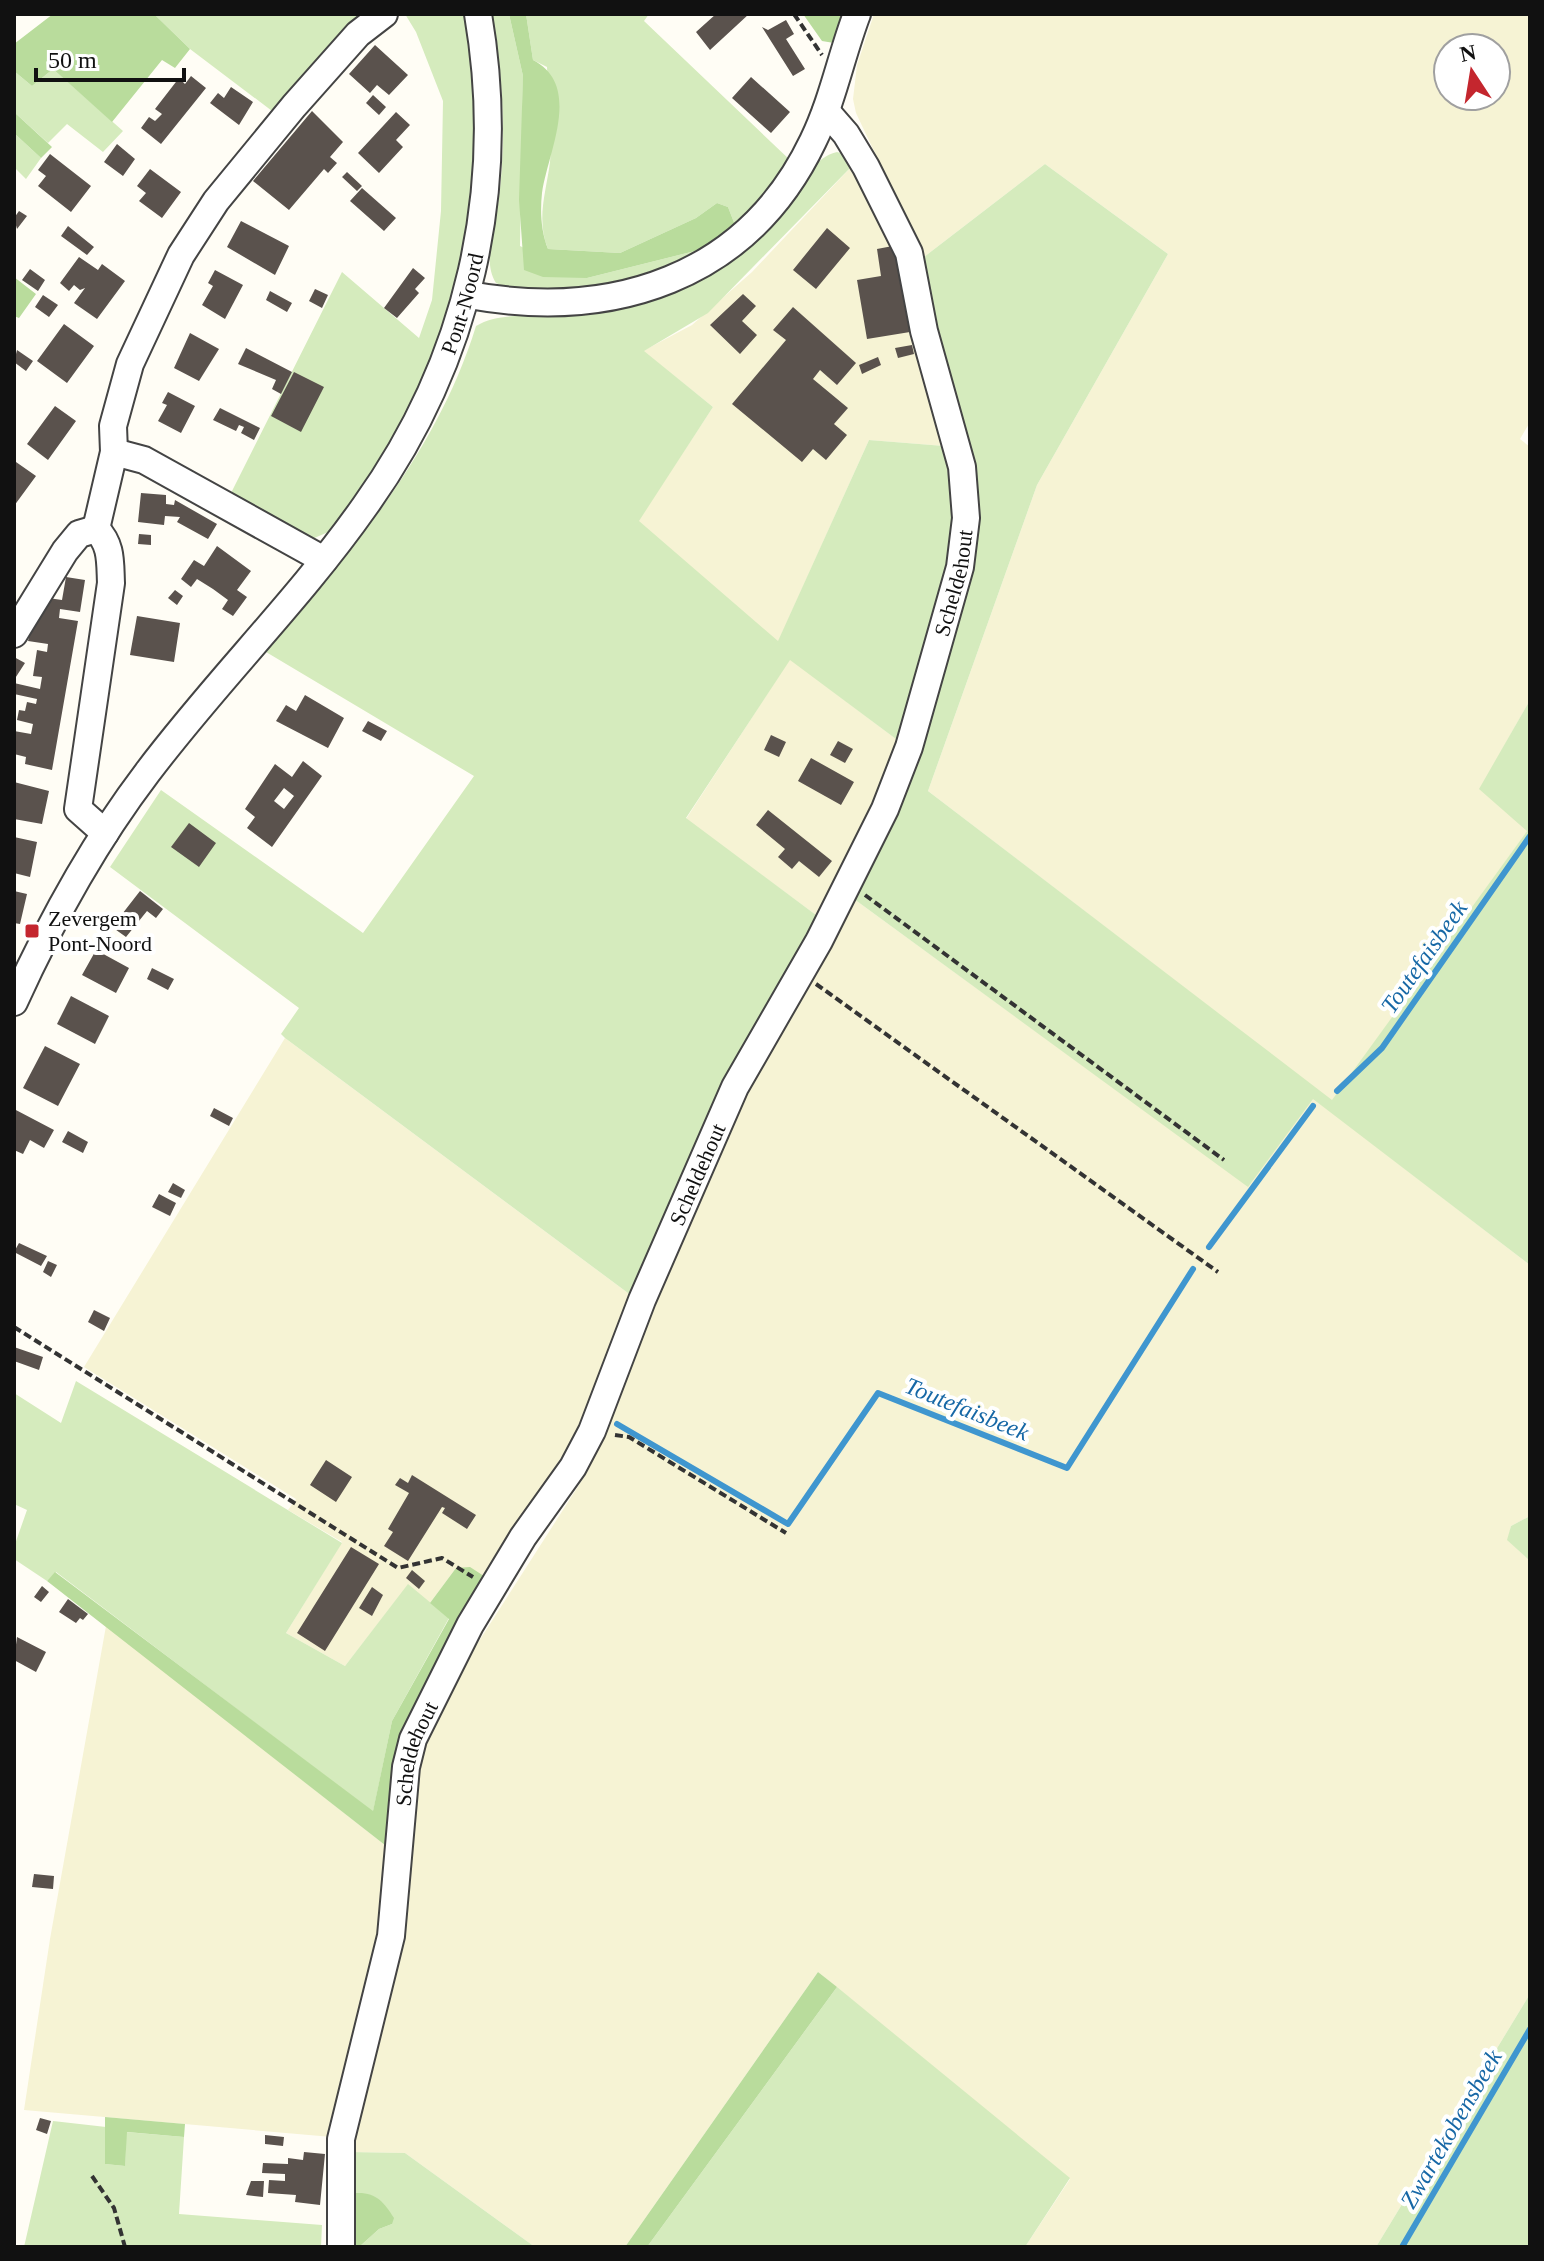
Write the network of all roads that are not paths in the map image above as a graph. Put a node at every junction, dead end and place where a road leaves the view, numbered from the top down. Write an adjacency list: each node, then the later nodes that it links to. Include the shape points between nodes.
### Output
1 (384, 14): 6 (street, via 358,34 285,116 216,201 181,255 130,364 113,426)
2 (478, 14): 5 (street, Pont-Noord, via 488,93 489,180)
3 (857, 14): 4 (street)
4 (826, 111): 5 (street, via 790,180 751,226 692,269 646,289 585,303 523,303); 12 (street, Scheldehout, via 866,167 909,253 924,331 956,437 966,492 964,539 948,621 885,809 735,1087 642,1300 592,1431 492,1589 413,1739 391,1936 341,2139)
5 (469, 295): 8 (street, Pont-Noord, via 418,422 372,497)
6 (114, 452): 7 (street); 8 (street, via 144,460)
7 (96, 529): 9 (street, via 79,534); 10 (street, via 110,553 111,583 78,809)
8 (324, 560): 10 (street, Pont-Noord, via 148,772)
9 (14, 634)
10 (105, 833): 11 (street, Pont-Noord, via 62,902)
11 (14, 1002)
12 (341, 2247)

